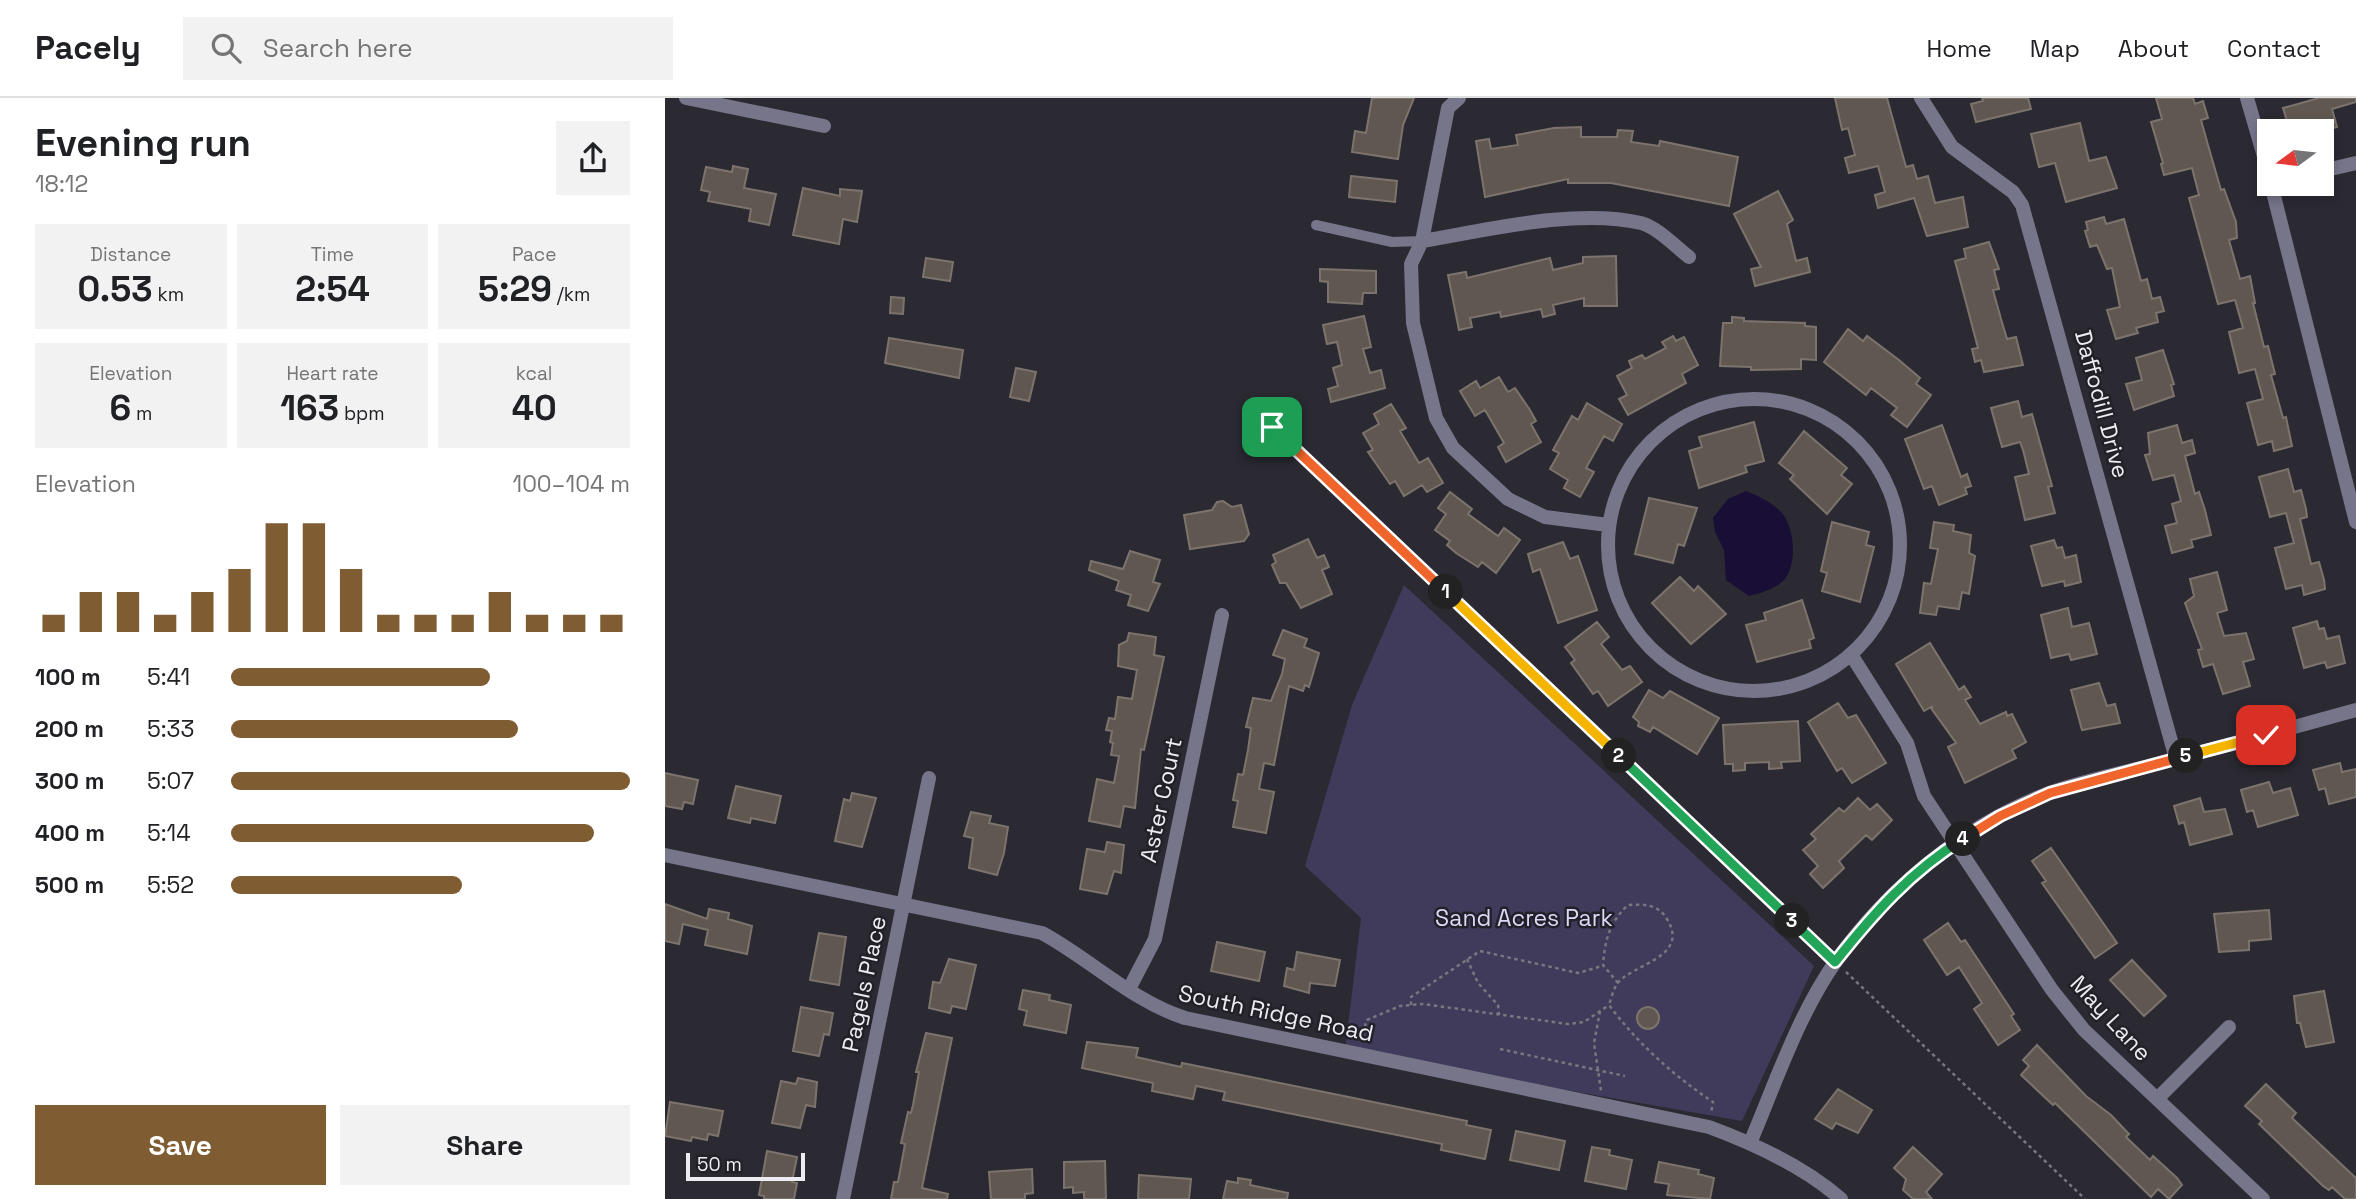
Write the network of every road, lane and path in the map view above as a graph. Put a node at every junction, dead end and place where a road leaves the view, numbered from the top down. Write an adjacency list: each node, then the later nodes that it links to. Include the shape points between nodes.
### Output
1 (686, 98): 5 (street)
2 (1459, 98): 11 (street, via 1448,108)
3 (1921, 98): 19 (street, Daffodill Drive, via 1952,147 2013,192 2022,205)
4 (2247, 98): 6 (street)
5 (824, 126)
6 (2257, 132)
7 (2356, 163): 8 (street)
8 (2335, 168)
9 (2274, 196): 14 (street)
10 (1315, 225): 11 (lane, via 1392,242)
11 (1422, 241): 12 (street, via 1538,221 1598,220 1643,224); 15 (street, via 1412,264 1413,323 1436,418 1453,448 1508,499 1545,517)
12 (1689, 257)
13 (1272, 427): 25 (path)
14 (2356, 522)
15 (1608, 525): 17 (street, via 1609,572 1631,626 1668,665 1719,689 1769,692 1815,680); 17 (street, via 1617,491 1638,454 1681,417 1725,400 1776,399 1826,416 1870,454 1896,505 1901,562 1887,611)
16 (1222, 615): 28 (street, Aster Court, via 1156,939)
17 (1852, 656): 21 (street, May Lane, via 1907,743 1924,796)
18 (2356, 710): 19 (street)
19 (2176, 759): 21 (street, via 2050,793)
20 (929, 778): 23 (street, Pagels Place)
21 (1955, 844): 25 (street, via 1913,874); 38 (street, May Lane, via 2052,990 2084,1030)
22 (665, 855): 23 (street, South Ridge Road)
23 (903, 905): 28 (street, South Ridge Road, via 1042,933); 42 (street, Pagels Place)
24 (1467, 958): 26 (path, via 1480,951 1578,973); 29 (path, via 1411,997); 32 (path, via 1478,983 1498,1005)
25 (1835, 962): 41 (street, via 1810,1005); 44 (path)
26 (1603, 965): 27 (path); 27 (path, via 1605,941 1614,918 1628,905 1648,904 1663,912 1672,928 1672,940 1660,958)
27 (1618, 983): 30 (path)
28 (1129, 989): 35 (street, South Ridge Road, via 1159,1010 1185,1018)
29 (1411, 1005): 32 (path); 35 (path, via 1367,1020)
30 (1609, 1005): 31 (path); 40 (path, via 1641,1044 1681,1081 1713,1102)
31 (1600, 1012): 32 (path, via 1584,1022 1568,1024); 36 (path, via 1594,1043)
32 (1499, 1015)
33 (2229, 1027): 38 (street)
34 (1500, 1049): 36 (path)
35 (1358, 1054): 39 (street, South Ridge Road)
36 (1596, 1070): 37 (path); 39 (path)
37 (1625, 1076)
38 (2157, 1099): 45 (street, May Lane)
39 (1605, 1106): 40 (street, South Ridge Road)
40 (1709, 1127): 41 (street, South Ridge Road)
41 (1750, 1143): 43 (street, South Ridge Road)
42 (843, 1199)
43 (1841, 1199)
44 (2085, 1199)
45 (2263, 1199)

